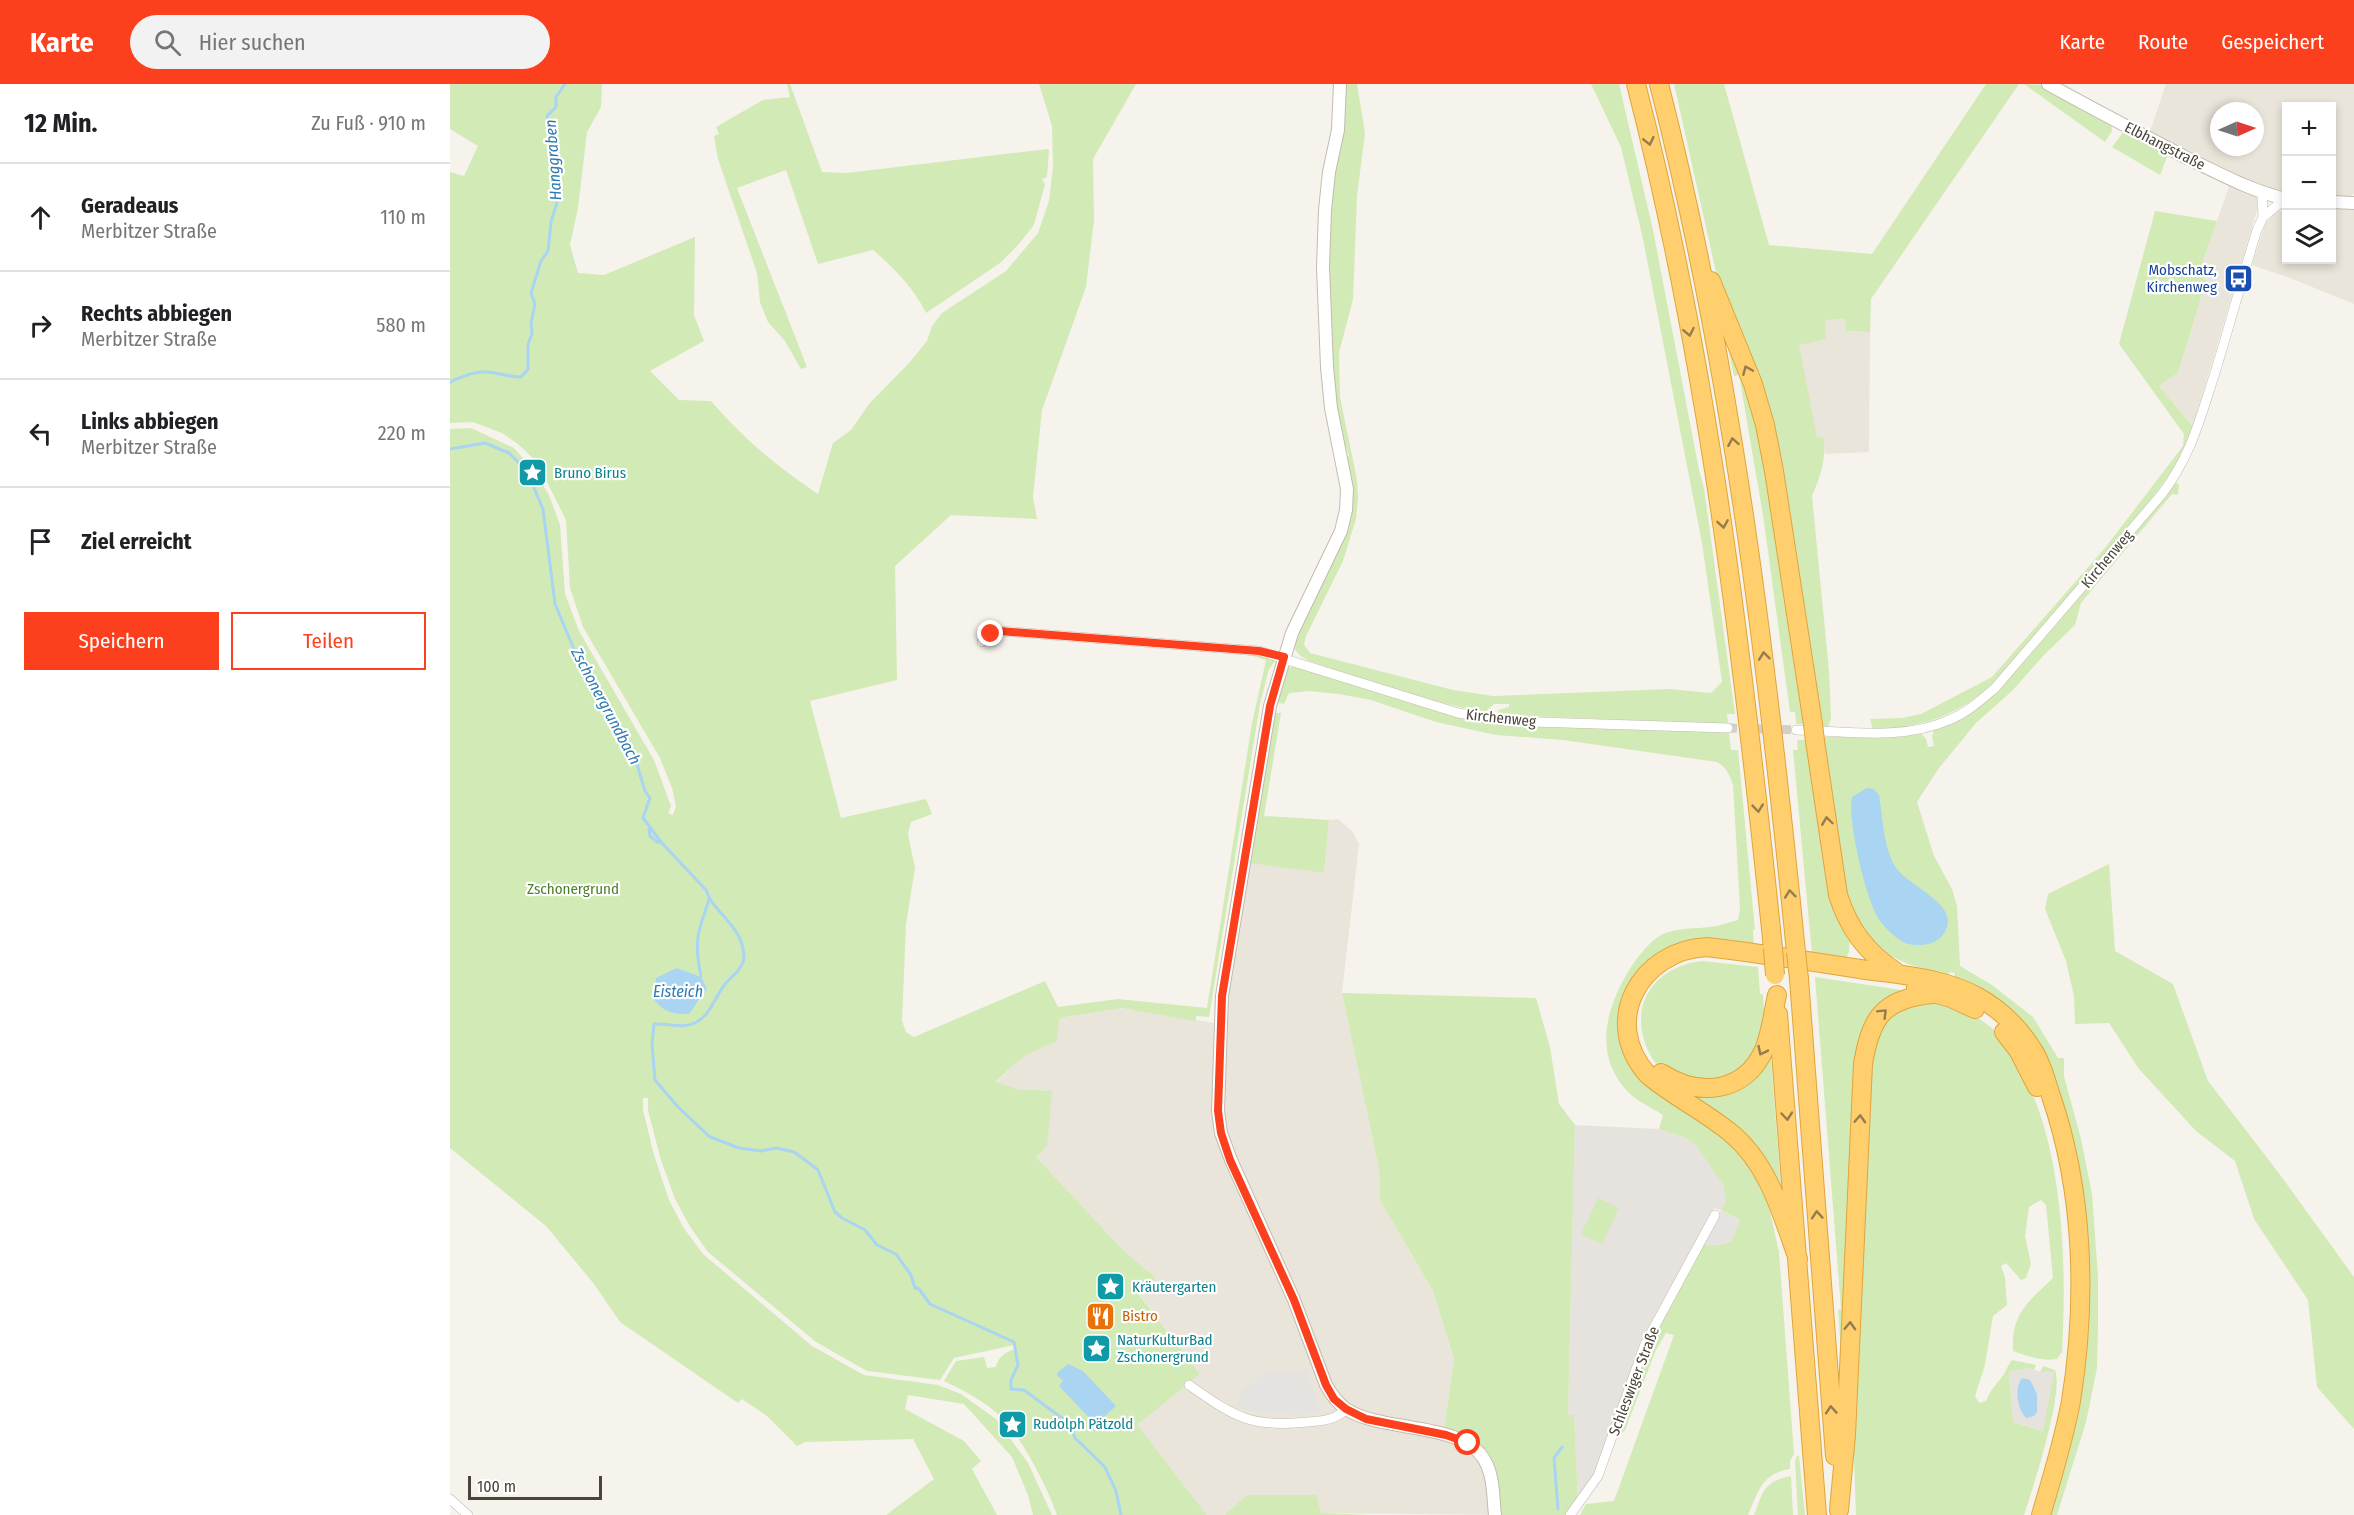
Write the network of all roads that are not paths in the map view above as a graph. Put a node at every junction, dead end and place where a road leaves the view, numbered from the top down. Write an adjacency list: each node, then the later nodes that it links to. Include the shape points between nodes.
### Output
1 (1340, 84): 13 (street, via 1338,130 1325,210 1323,267 1327,367 1347,489 1346,510 1341,531)
2 (1636, 84): 18 (highway, one-way to 18, bridge, via 1668,225 1713,461 1749,714)
3 (1659, 84): 11 (highway)
4 (2048, 84): 5 (street, Elbhangstraße, via 2157,143)
5 (2262, 192): 6 (street, Elbhangstraße); 10 (street, Kirchenweg)
6 (2282, 198)
7 (2282, 202): 10 (street, Kirchenweg)
8 (2336, 202): 9 (street)
9 (2354, 203)
10 (2263, 217): 15 (street, Kirchenweg, via 2197,427 2180,468 1995,688 1950,720 1926,728 1873,734)
11 (1695, 242): 15 (highway, one-way to 11, via 1765,425 1753,384); 24 (highway, one-way to 11, bridge, via 1799,979 1761,627 1734,447)
12 (982, 642): 13 (street, Kirchenweg, via 1000,631 1259,651)
13 (1284, 657): 14 (street, Kirchenweg, via 1458,713 1504,721); 22 (street, via 1270,706 1222,996 1218,1111 1230,1160 1288,1284 1326,1385)
14 (1728, 728)
15 (1808, 732): 16 (highway, one-way to 15, via 1871,953 1846,918 1838,895)
16 (1900, 975): 20 (highway, via 1707,947 1688,949 1661,960 1636,988 1629,1012 1629,1037 1637,1060 1648,1075 1731,1133 1752,1154 1777,1201); 30 (highway, via 1951,985 1999,1011 2034,1051 2059,1118 2077,1213 2078,1318 2071,1401)
17 (1934, 993): 18 (highway, one-way to 17, via 1763,1050 1749,1071 1735,1081 1704,1089 1676,1083 1659,1072 1644,1050 1638,1019 1644,994 1665,970 1690,959 1716,957); 24 (highway, one-way to 17, via 1867,1038 1883,1010 1897,1001); 29 (highway, via 1983,1014 2018,1050 2051,1126 2064,1186 2070,1267 2065,1367 2054,1435)
18 (1777, 995): 20 (highway, one-way to 20)
19 (1715, 1215): 27 (street, Schleswiger Straße, via 1646,1344 1598,1476)
20 (1798, 1259): 28 (highway)
21 (1189, 1384): 22 (street, via 1227,1412 1257,1423 1316,1421 1339,1417)
22 (1346, 1409): 26 (street, via 1366,1419 1468,1443 1486,1463)
23 (451, 1501): 25 (street)
24 (1839, 1512)
25 (468, 1515)
26 (1495, 1515)
27 (1570, 1515)
28 (1817, 1515)
29 (2031, 1515)
30 (2041, 1515)

